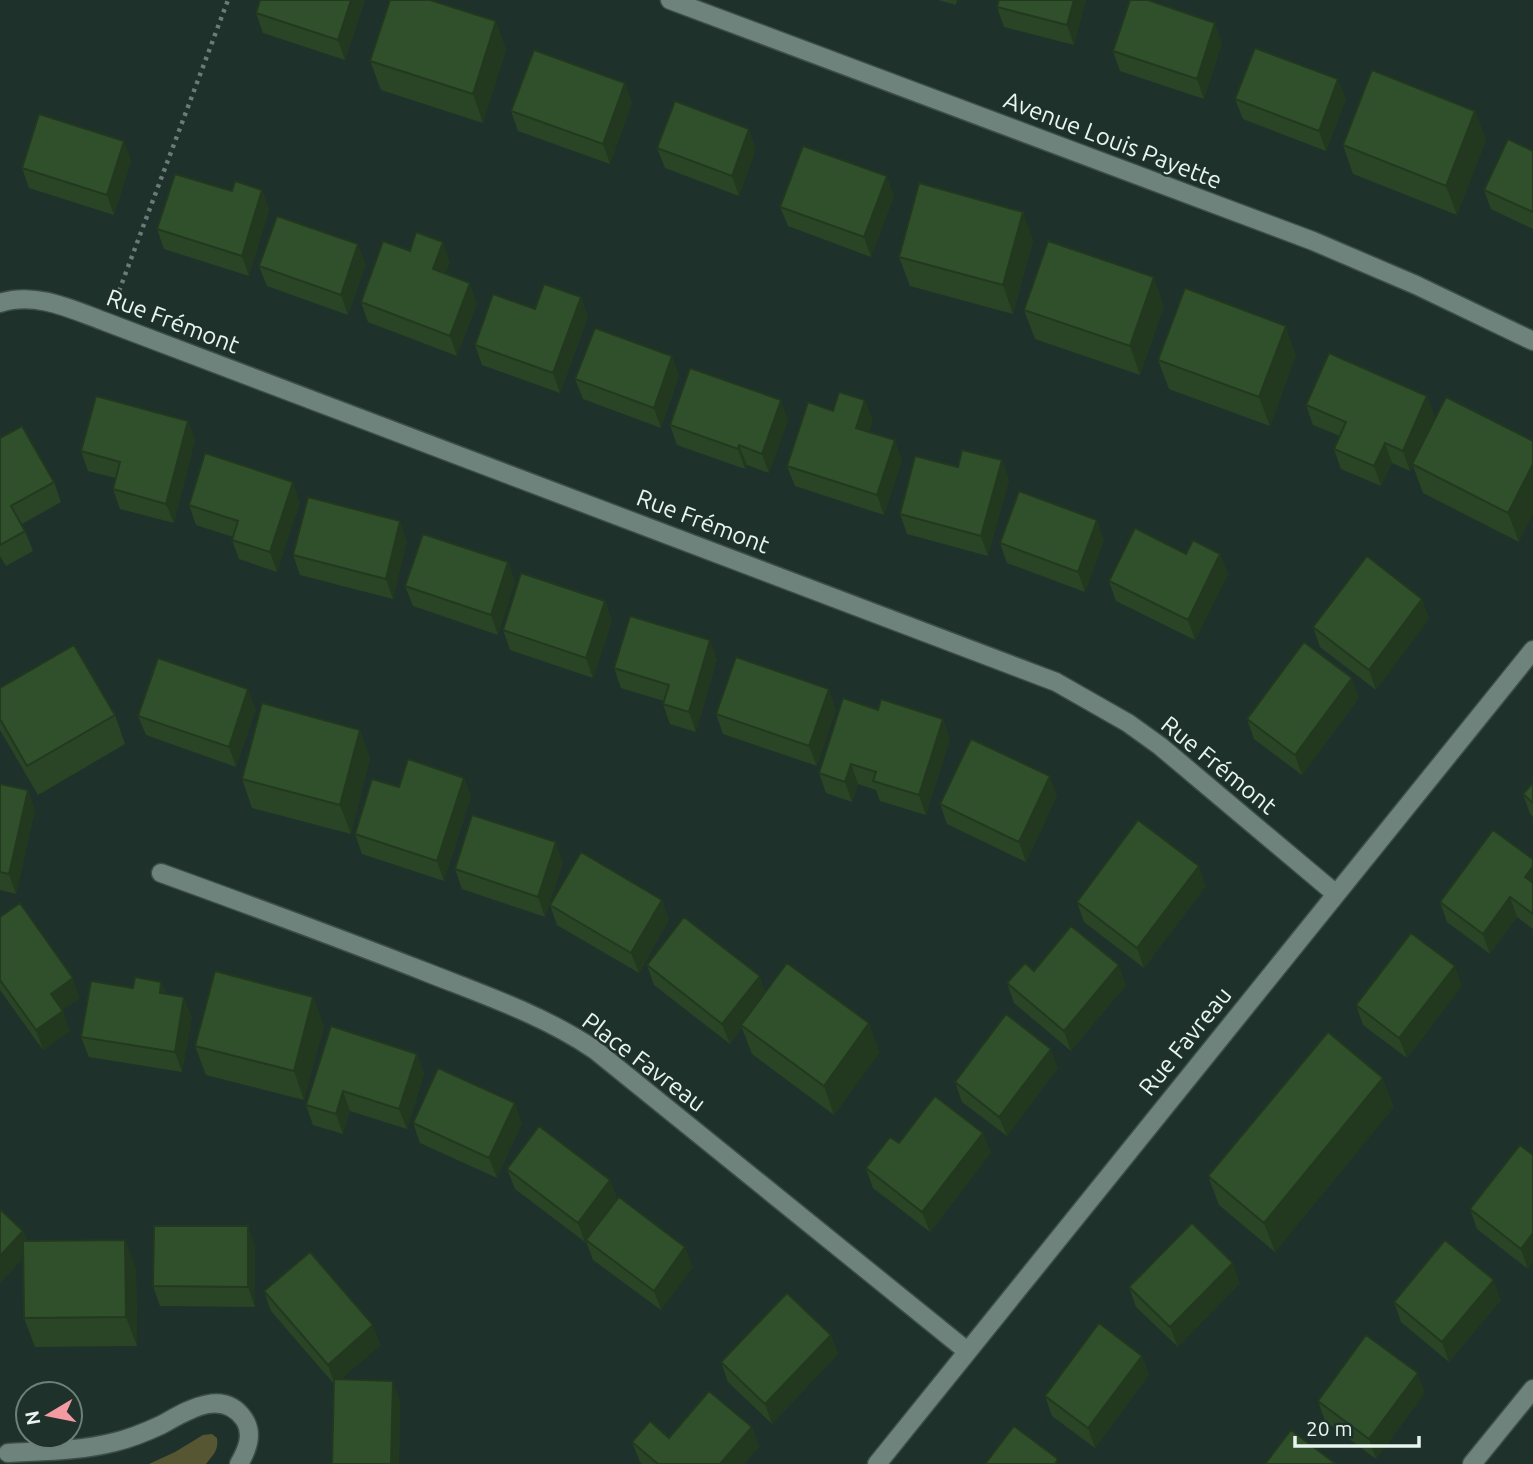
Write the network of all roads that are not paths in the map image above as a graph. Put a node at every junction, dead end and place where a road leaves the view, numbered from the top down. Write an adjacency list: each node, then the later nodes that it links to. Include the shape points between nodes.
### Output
1 (670, 0): 3 (street, Avenue Louis Payette, via 1313,241)
2 (0, 303): 6 (street, Rue Frémont, via 38,300 95,318 1056,681 1160,746)
3 (1533, 341)
4 (1533, 650): 6 (street, Rue Favreau)
5 (161, 873): 7 (street, Place Favreau, via 432,974 574,1035)
6 (1336, 894): 7 (street, Rue Favreau)
7 (967, 1350): 11 (street, Rue Favreau)
8 (1533, 1389): 12 (street)
9 (9, 1454): 10 (street, via 99,1446 138,1435 207,1403 223,1404 243,1418 249,1440)
10 (239, 1464)
11 (877, 1464)
12 (1472, 1464)

